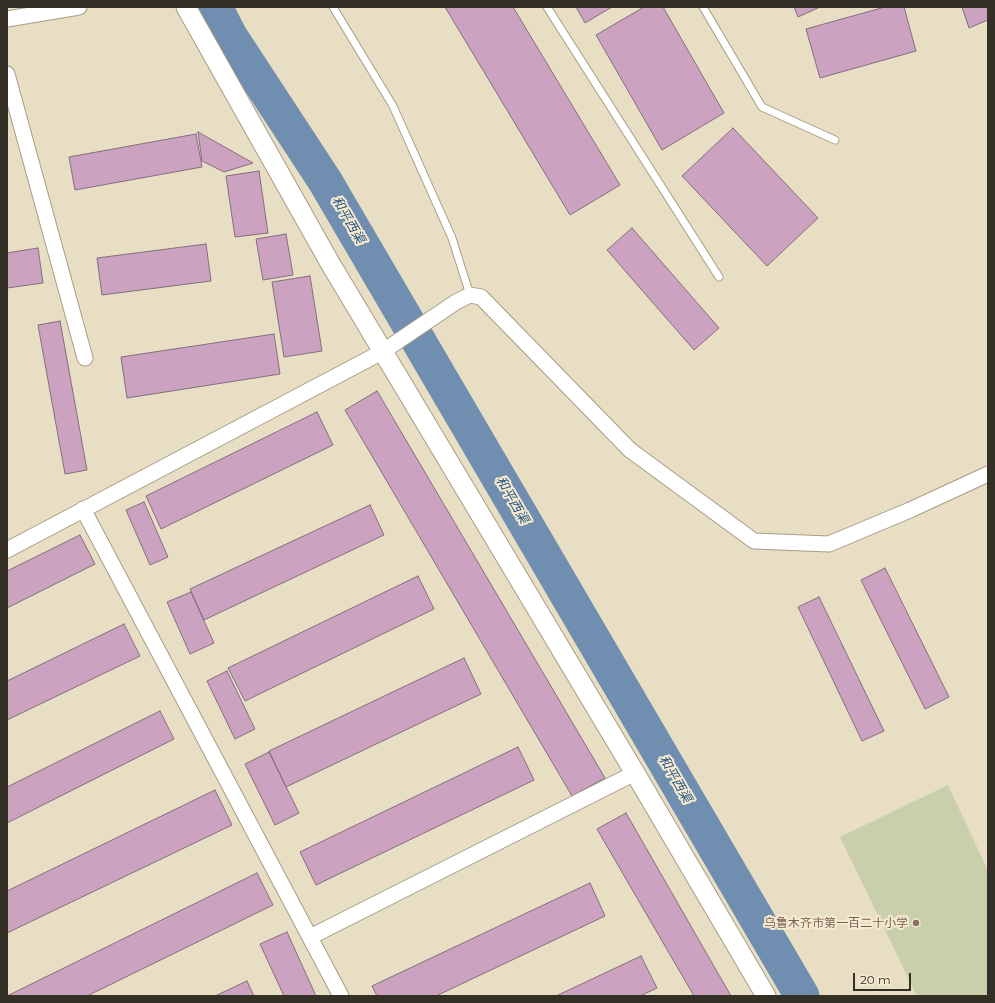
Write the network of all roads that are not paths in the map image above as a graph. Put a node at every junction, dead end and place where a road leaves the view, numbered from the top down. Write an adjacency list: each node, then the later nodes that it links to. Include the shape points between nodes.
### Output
1 (79, 7): 6 (street)
2 (186, 7): 11 (street)
3 (333, 7): 10 (lane, via 393,106 452,238)
4 (547, 7): 9 (lane)
5 (703, 7): 8 (lane, via 762,108)
6 (7, 19)
7 (7, 74): 12 (street)
8 (835, 140)
9 (719, 277)
10 (470, 295): 11 (street); 13 (street, via 481,297 630,450 754,541 829,544)
11 (382, 351): 14 (street); 16 (street)
12 (85, 358)
13 (988, 474)
14 (83, 508): 15 (street); 17 (street)
15 (7, 550)
16 (636, 773): 17 (street); 19 (street)
17 (310, 937): 18 (street)
18 (341, 996)
19 (766, 996)

